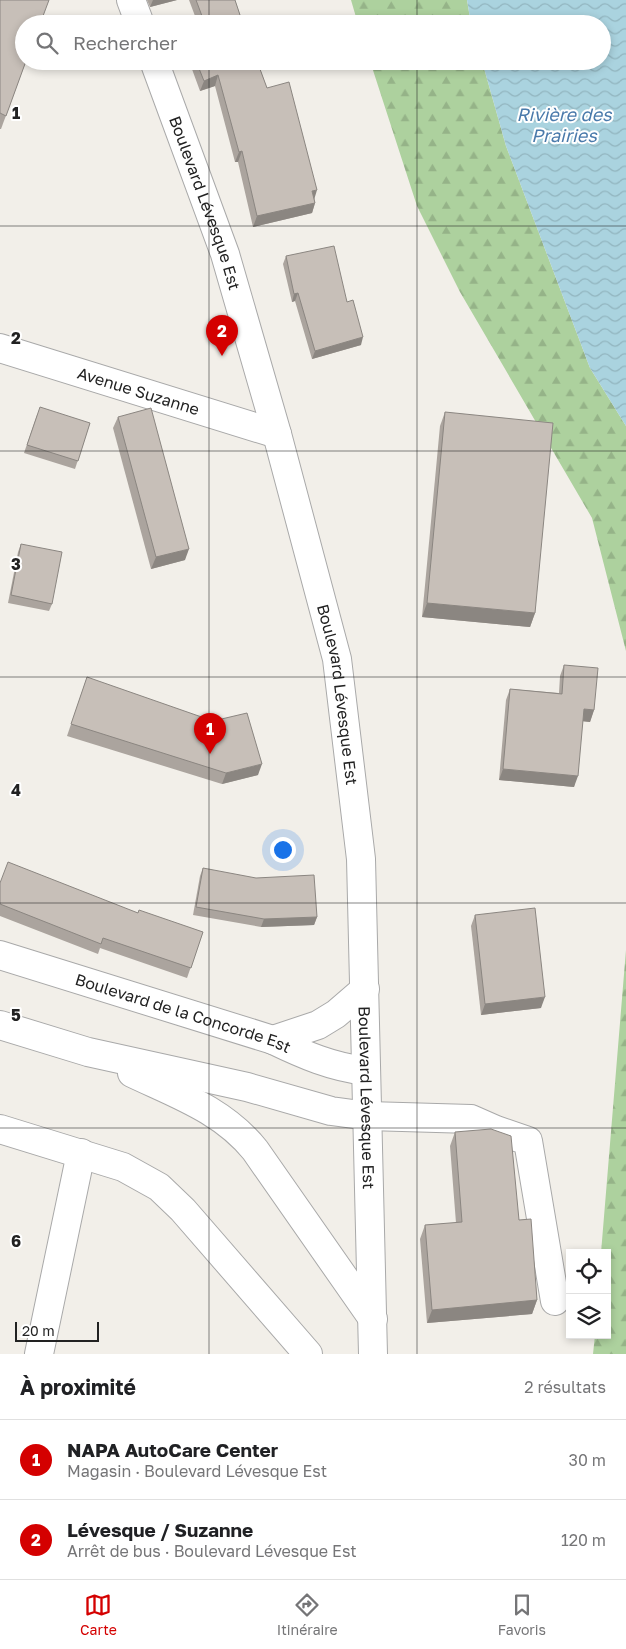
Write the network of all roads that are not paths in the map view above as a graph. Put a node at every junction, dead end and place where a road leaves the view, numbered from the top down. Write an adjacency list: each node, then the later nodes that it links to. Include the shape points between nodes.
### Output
1 (131, 0): 2 (street)
2 (137, 15)
3 (157, 70): 5 (street, Boulevard Lévesque Est, via 226,254)
4 (0, 348): 5 (street, Avenue Suzanne)
5 (277, 434): 7 (street, Boulevard Lévesque Est, via 337,659 361,859)
6 (0, 955): 9 (street, Boulevard de la Concorde Est)
7 (365, 989): 9 (street, via 318,1025); 11 (street, Boulevard Lévesque Est)
8 (0, 1026): 10 (street)
9 (273, 1040): 11 (street, Boulevard de la Concorde Est, via 309,1058)
10 (88, 1052): 12 (street, via 247,1087 331,1111); 16 (street, via 208,1109 236,1128)
11 (366, 1071): 12 (street, Boulevard Lévesque Est)
12 (368, 1116): 15 (street, via 472,1119 528,1141); 16 (street, Boulevard Lévesque Est)
13 (0, 1128): 14 (street)
14 (81, 1153): 17 (street); 18 (street, via 123,1167 170,1195)
15 (555, 1301)
16 (373, 1319): 19 (street, Boulevard Lévesque Est)
17 (39, 1354)
18 (308, 1354)
19 (373, 1354)

